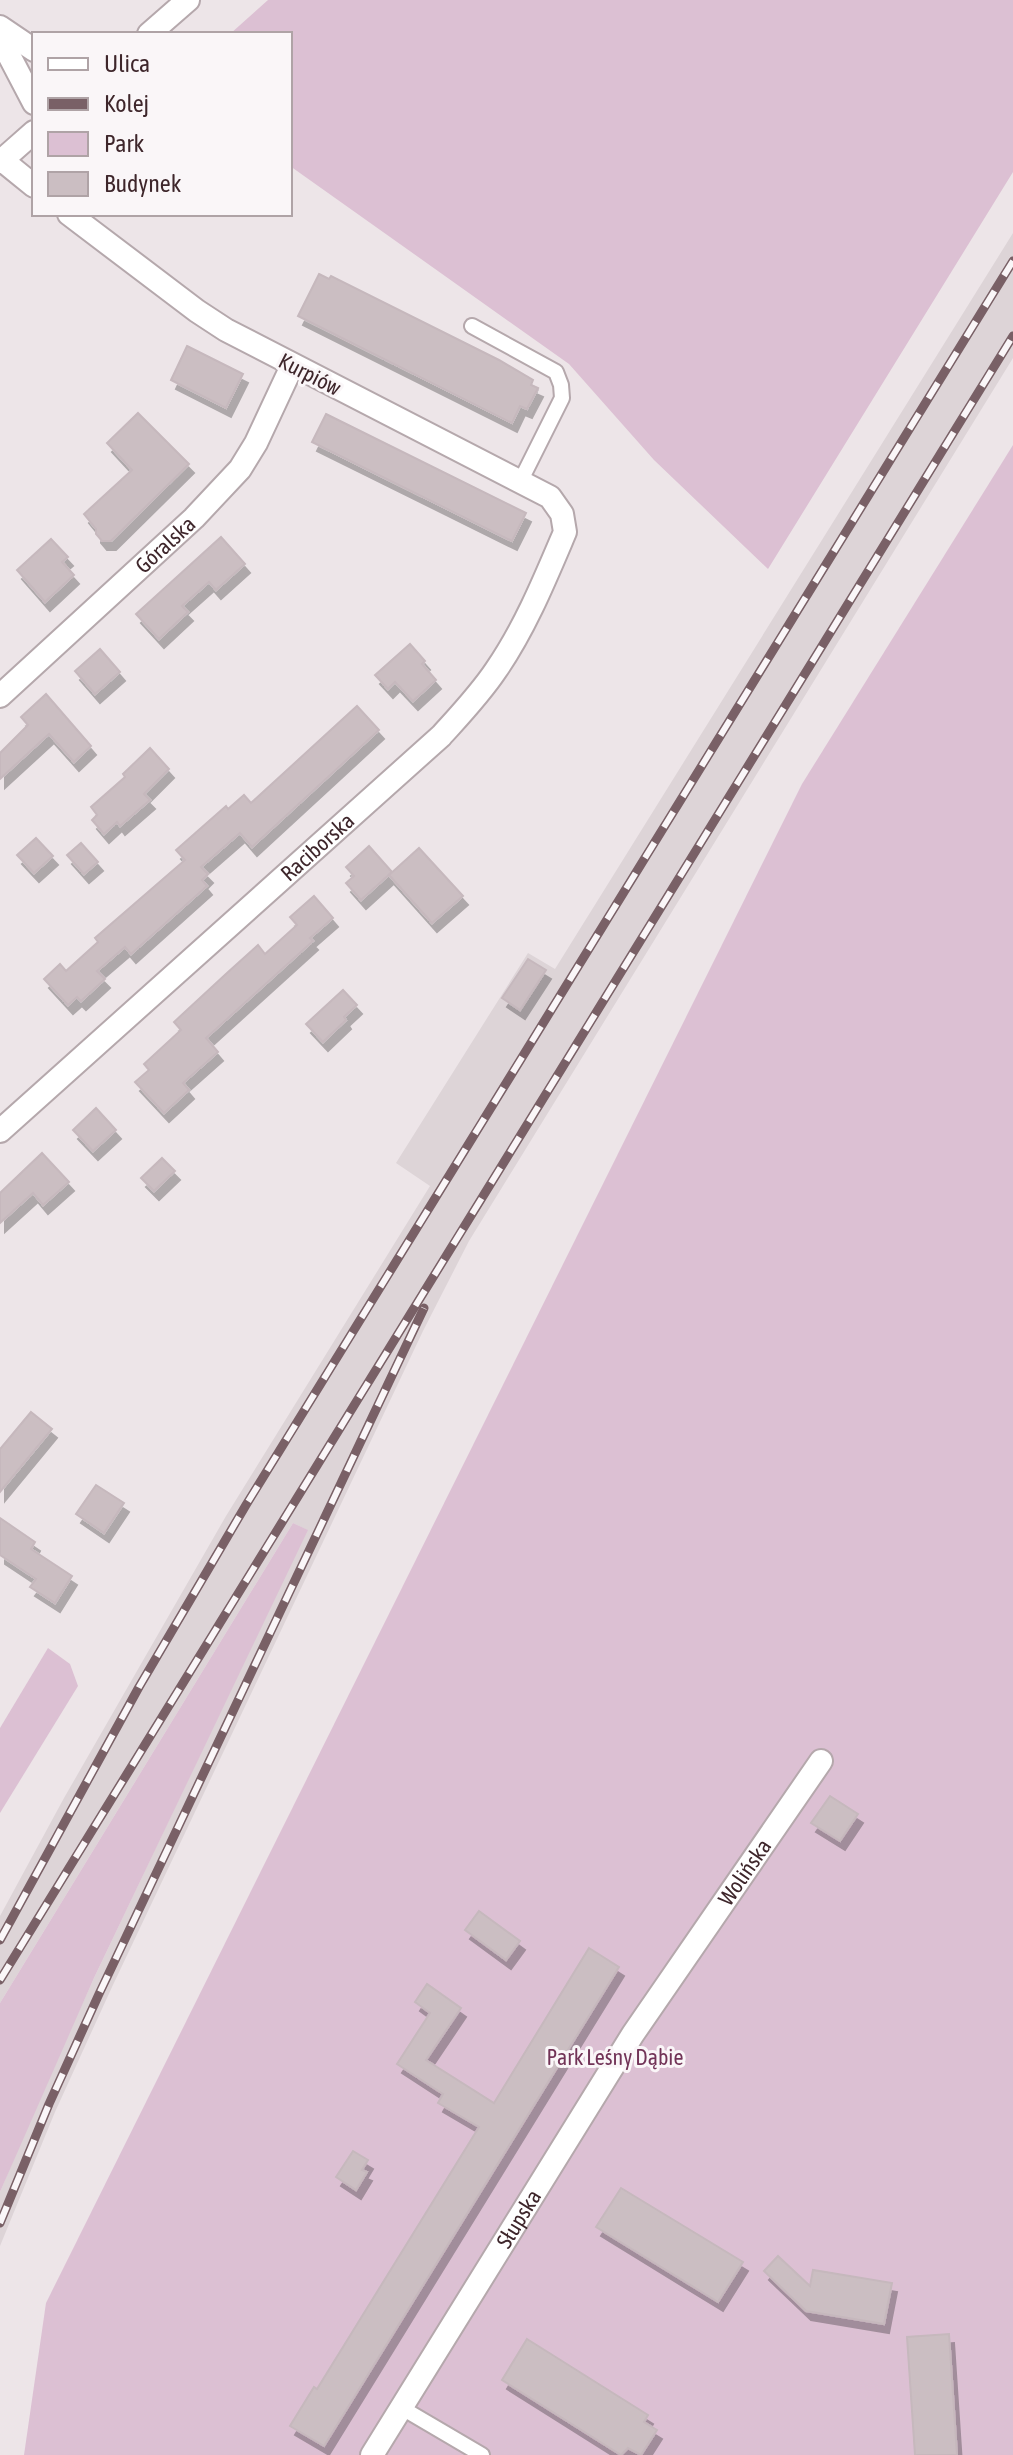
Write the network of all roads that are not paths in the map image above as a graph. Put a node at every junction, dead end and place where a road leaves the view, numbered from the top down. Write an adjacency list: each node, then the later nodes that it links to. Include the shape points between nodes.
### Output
1 (188, 0): 3 (street)
2 (0, 27): 5 (street)
3 (151, 32)
4 (0, 38): 6 (street)
5 (32, 49)
6 (32, 99)
7 (32, 134): 8 (street)
8 (1, 161): 9 (street)
9 (32, 184)
10 (72, 216): 12 (street, Kurpiów, via 197,311)
11 (472, 326): 13 (lane, via 556,372 561,385 562,398)
12 (292, 366): 13 (street, Kurpiów); 15 (street, Góralska, via 240,469)
13 (521, 480): 14 (street, Kurpiów, via 550,497)
14 (562, 514): 16 (street, Raciborska, via 565,532 535,599 471,703)
15 (0, 696)
16 (0, 1131)
17 (821, 1761): 18 (street, Wolińska)
18 (669, 1983): 19 (street, Słupska)
19 (402, 2408): 20 (street, Słupska); 21 (lane)
20 (372, 2455)
21 (482, 2455)

